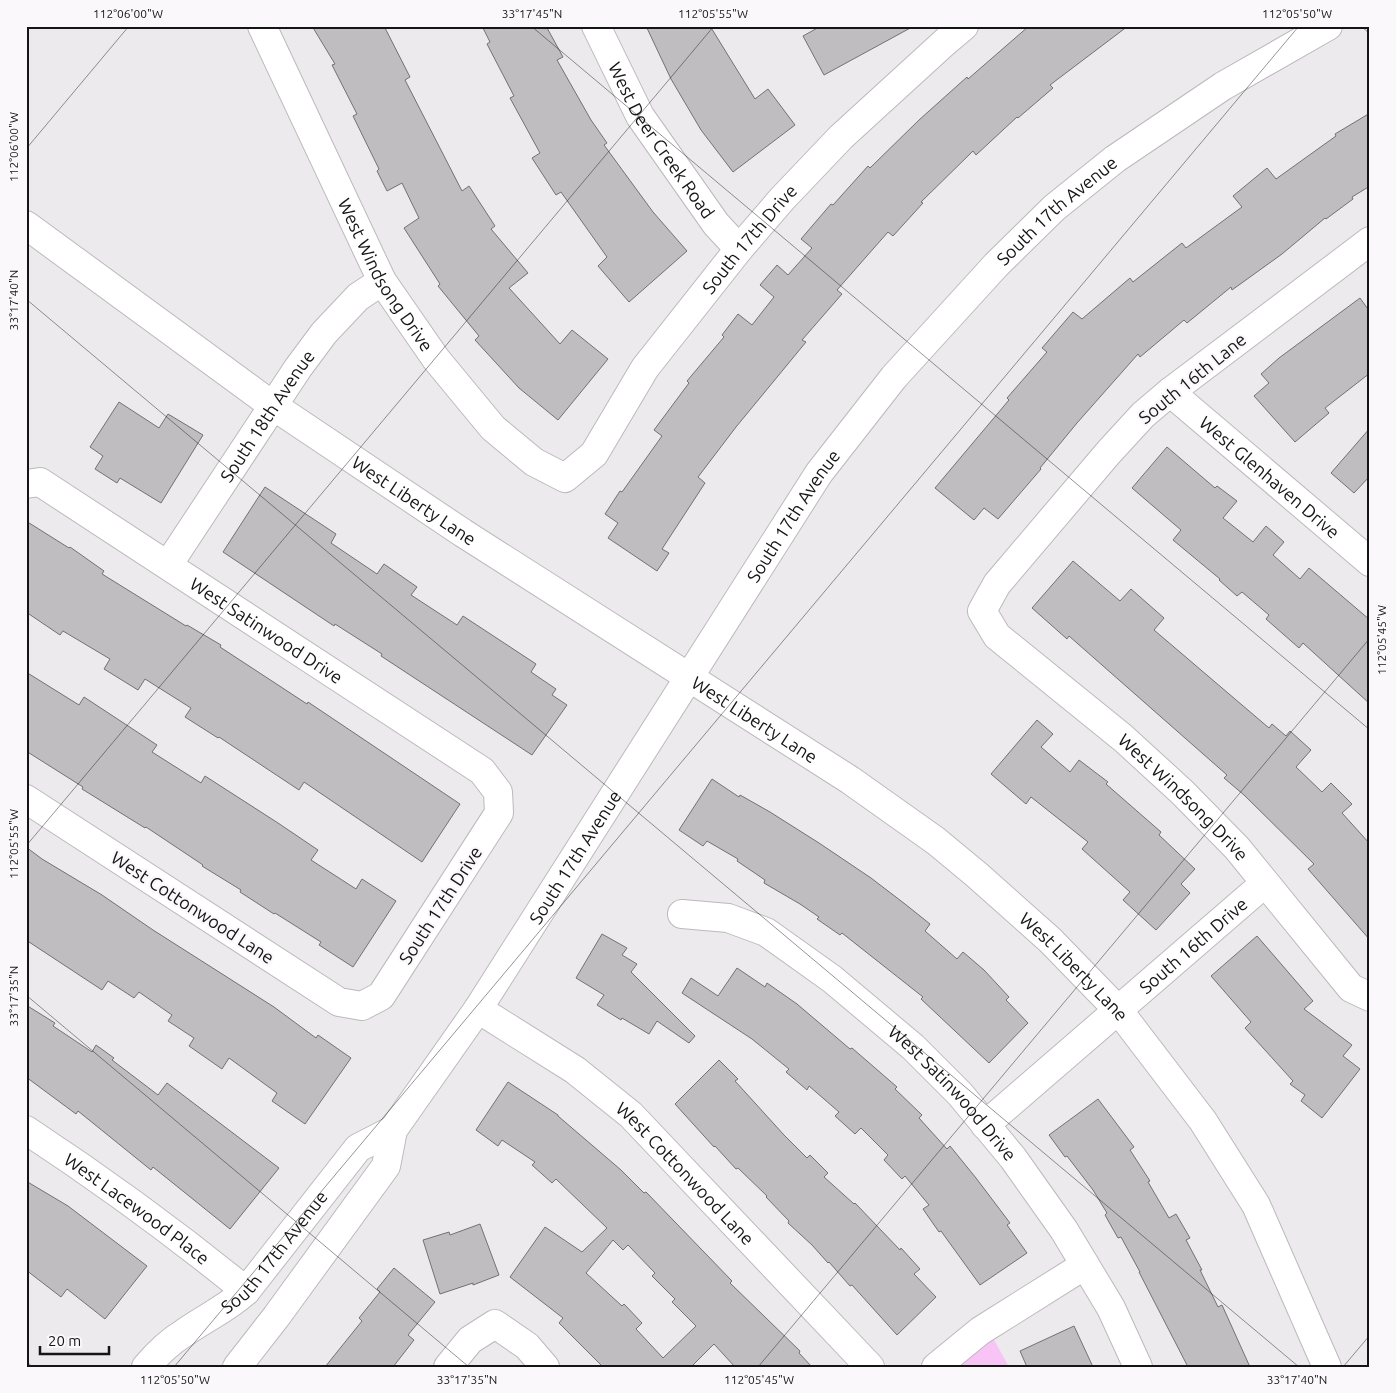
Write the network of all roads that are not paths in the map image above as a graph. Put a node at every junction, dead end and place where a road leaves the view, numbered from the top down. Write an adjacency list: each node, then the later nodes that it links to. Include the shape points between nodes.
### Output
1 (262, 26): 8 (street, West Windsong Drive)
2 (596, 26): 7 (street, West Deer Creek Road, via 640,116 716,224)
3 (1328, 26): 16 (street, South 17th Avenue, via 1223,86 1115,159 1054,208 996,265 894,377 819,473)
4 (948, 31): 7 (street, South 17th Drive, via 841,137)
5 (26, 225): 10 (street, West Liberty Lane)
6 (1370, 241): 9 (street, South 16th Lane)
7 (739, 249): 11 (street, South 17th Drive, via 645,368 594,454)
8 (382, 281): 10 (street, South 18th Avenue, via 358,297 324,334); 11 (street, West Windsong Drive, via 436,359 493,428 534,462)
9 (1170, 392): 13 (street, West Glenhaven Drive); 15 (street, South 16th Lane, via 1143,415 1103,459 998,584)
10 (272, 405): 14 (street, South 18th Avenue); 16 (street, West Liberty Lane, via 463,533)
11 (565, 478)
12 (26, 484): 14 (street, West Satinwood Drive, via 40,482)
13 (1370, 562)
14 (168, 565): 17 (street, West Satinwood Drive, via 482,770)
15 (982, 611): 19 (street, West Windsong Drive, via 997,636 1124,738 1182,792 1237,848)
16 (689, 677): 23 (street, South 17th Avenue); 24 (street, West Liberty Lane, via 850,780 936,841 1050,940)
17 (498, 792): 22 (street, South 17th Drive, via 499,813 381,996)
18 (26, 799): 22 (street, West Cottonwood Lane, via 339,1002)
19 (1265, 883): 21 (street, West Windsong Drive, via 1352,988); 24 (street, South 16th Drive)
20 (682, 914): 25 (street, West Satinwood Drive, via 728,918 766,932 832,979 913,1046)
21 (1370, 997)
22 (362, 1006)
23 (478, 1008): 27 (street, South 17th Avenue); 34 (street, West Cottonwood Lane, via 575,1070 631,1116)
24 (1119, 1011): 25 (street, South 16th Drive); 37 (street, West Liberty Lane, via 1203,1121 1256,1205)
25 (985, 1125): 28 (street, West Satinwood Drive, via 1013,1158)
26 (26, 1130): 29 (street, West Lacewood Place, via 187,1243)
27 (393, 1130): 29 (street, South 17th Avenue, via 358,1148); 31 (street, South 17th Avenue, via 386,1166)
28 (1085, 1265): 35 (street, via 980,1331); 36 (street, West Satinwood Drive, via 1111,1308)
29 (246, 1291): 30 (street, South 17th Avenue, via 171,1342)
30 (146, 1367)
31 (237, 1367)
32 (448, 1367): 33 (street, via 470,1340 496,1324 527,1346)
33 (545, 1367)
34 (870, 1367)
35 (936, 1367)
36 (1138, 1367)
37 (1327, 1367)

